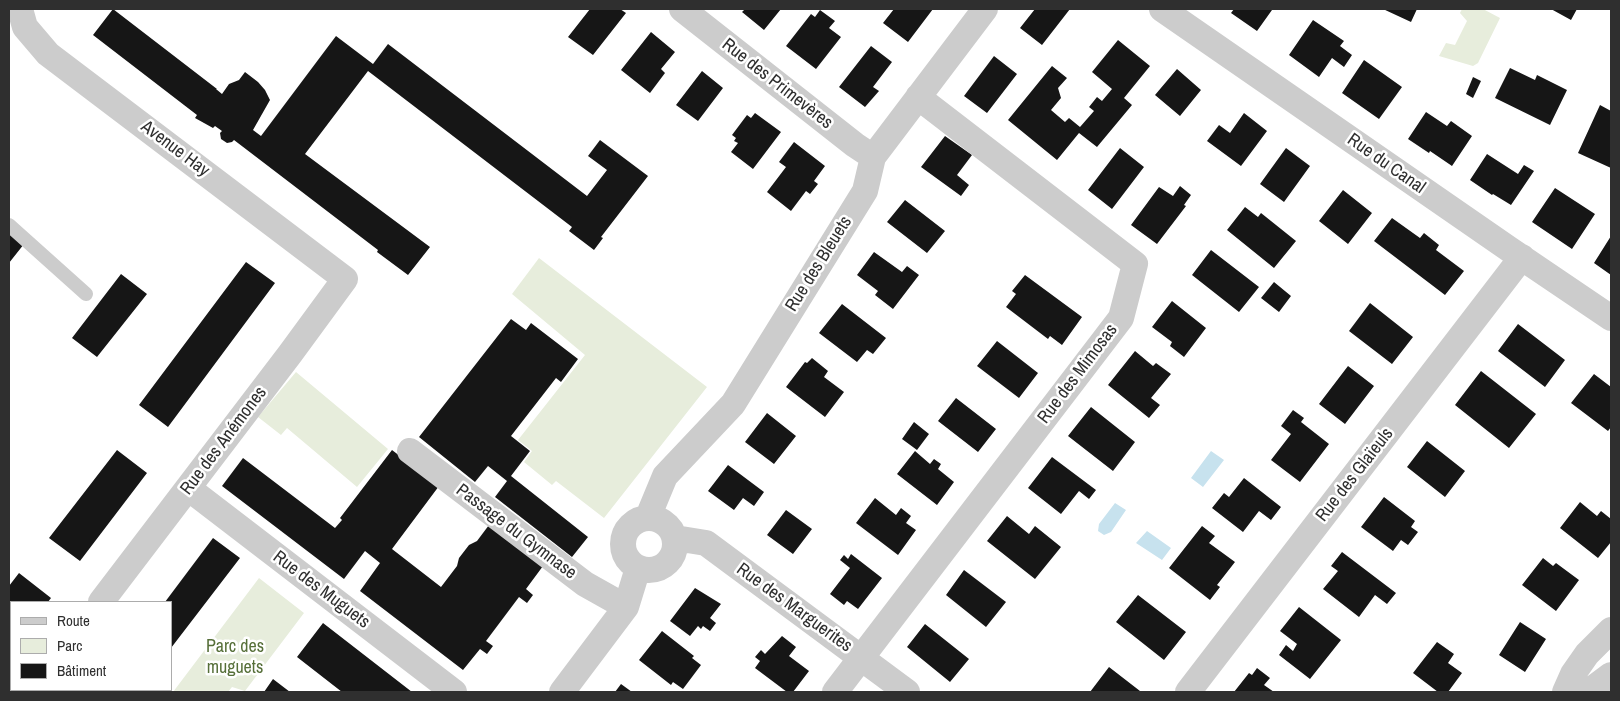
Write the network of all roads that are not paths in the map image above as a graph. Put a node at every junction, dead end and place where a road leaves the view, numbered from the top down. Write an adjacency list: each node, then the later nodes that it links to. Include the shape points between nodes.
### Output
1 (20, 9): 9 (street, Avenue Hay, via 25,27 48,54)
2 (682, 9): 6 (street, Rue des Primevères)
3 (986, 9): 5 (street, Rue des Bleuets)
4 (1162, 9): 8 (street, Rue du Canal)
5 (918, 97): 6 (street, Rue des Bleuets); 20 (street, Rue des Mimosas, via 1135,264 1121,318)
6 (873, 157): 14 (street, Rue des Bleuets, via 865,190 733,404 665,476)
7 (9, 225): 10 (lane)
8 (1522, 258): 11 (street, Rue du Canal); 26 (street, Rue des Glaïeuls)
9 (345, 279): 13 (street, Rue des Anémones)
10 (86, 294)
11 (1611, 318)
12 (410, 452): 18 (street, Passage du Gymnase, via 585,584)
13 (188, 488): 17 (street, Rue des Anémones); 22 (street, Rue des Muguets)
14 (648, 517): 15 (street, via 664,522); 16 (street, via 633,522 623,540 624,553)
15 (675, 538): 16 (street, via 673,556 665,565 655,570); 20 (street, Rue des Marguerites, via 706,543)
16 (638, 568): 18 (street)
17 (102, 601)
18 (626, 606): 23 (street)
19 (1611, 630): 27 (street, via 1587,654)
20 (862, 657): 24 (street, Rue des Mimosas); 25 (street, Rue des Marguerites)
21 (1611, 675): 28 (street)
22 (450, 691)
23 (562, 692)
24 (835, 692)
25 (907, 692)
26 (1188, 692)
27 (1565, 692)
28 (1584, 692)

